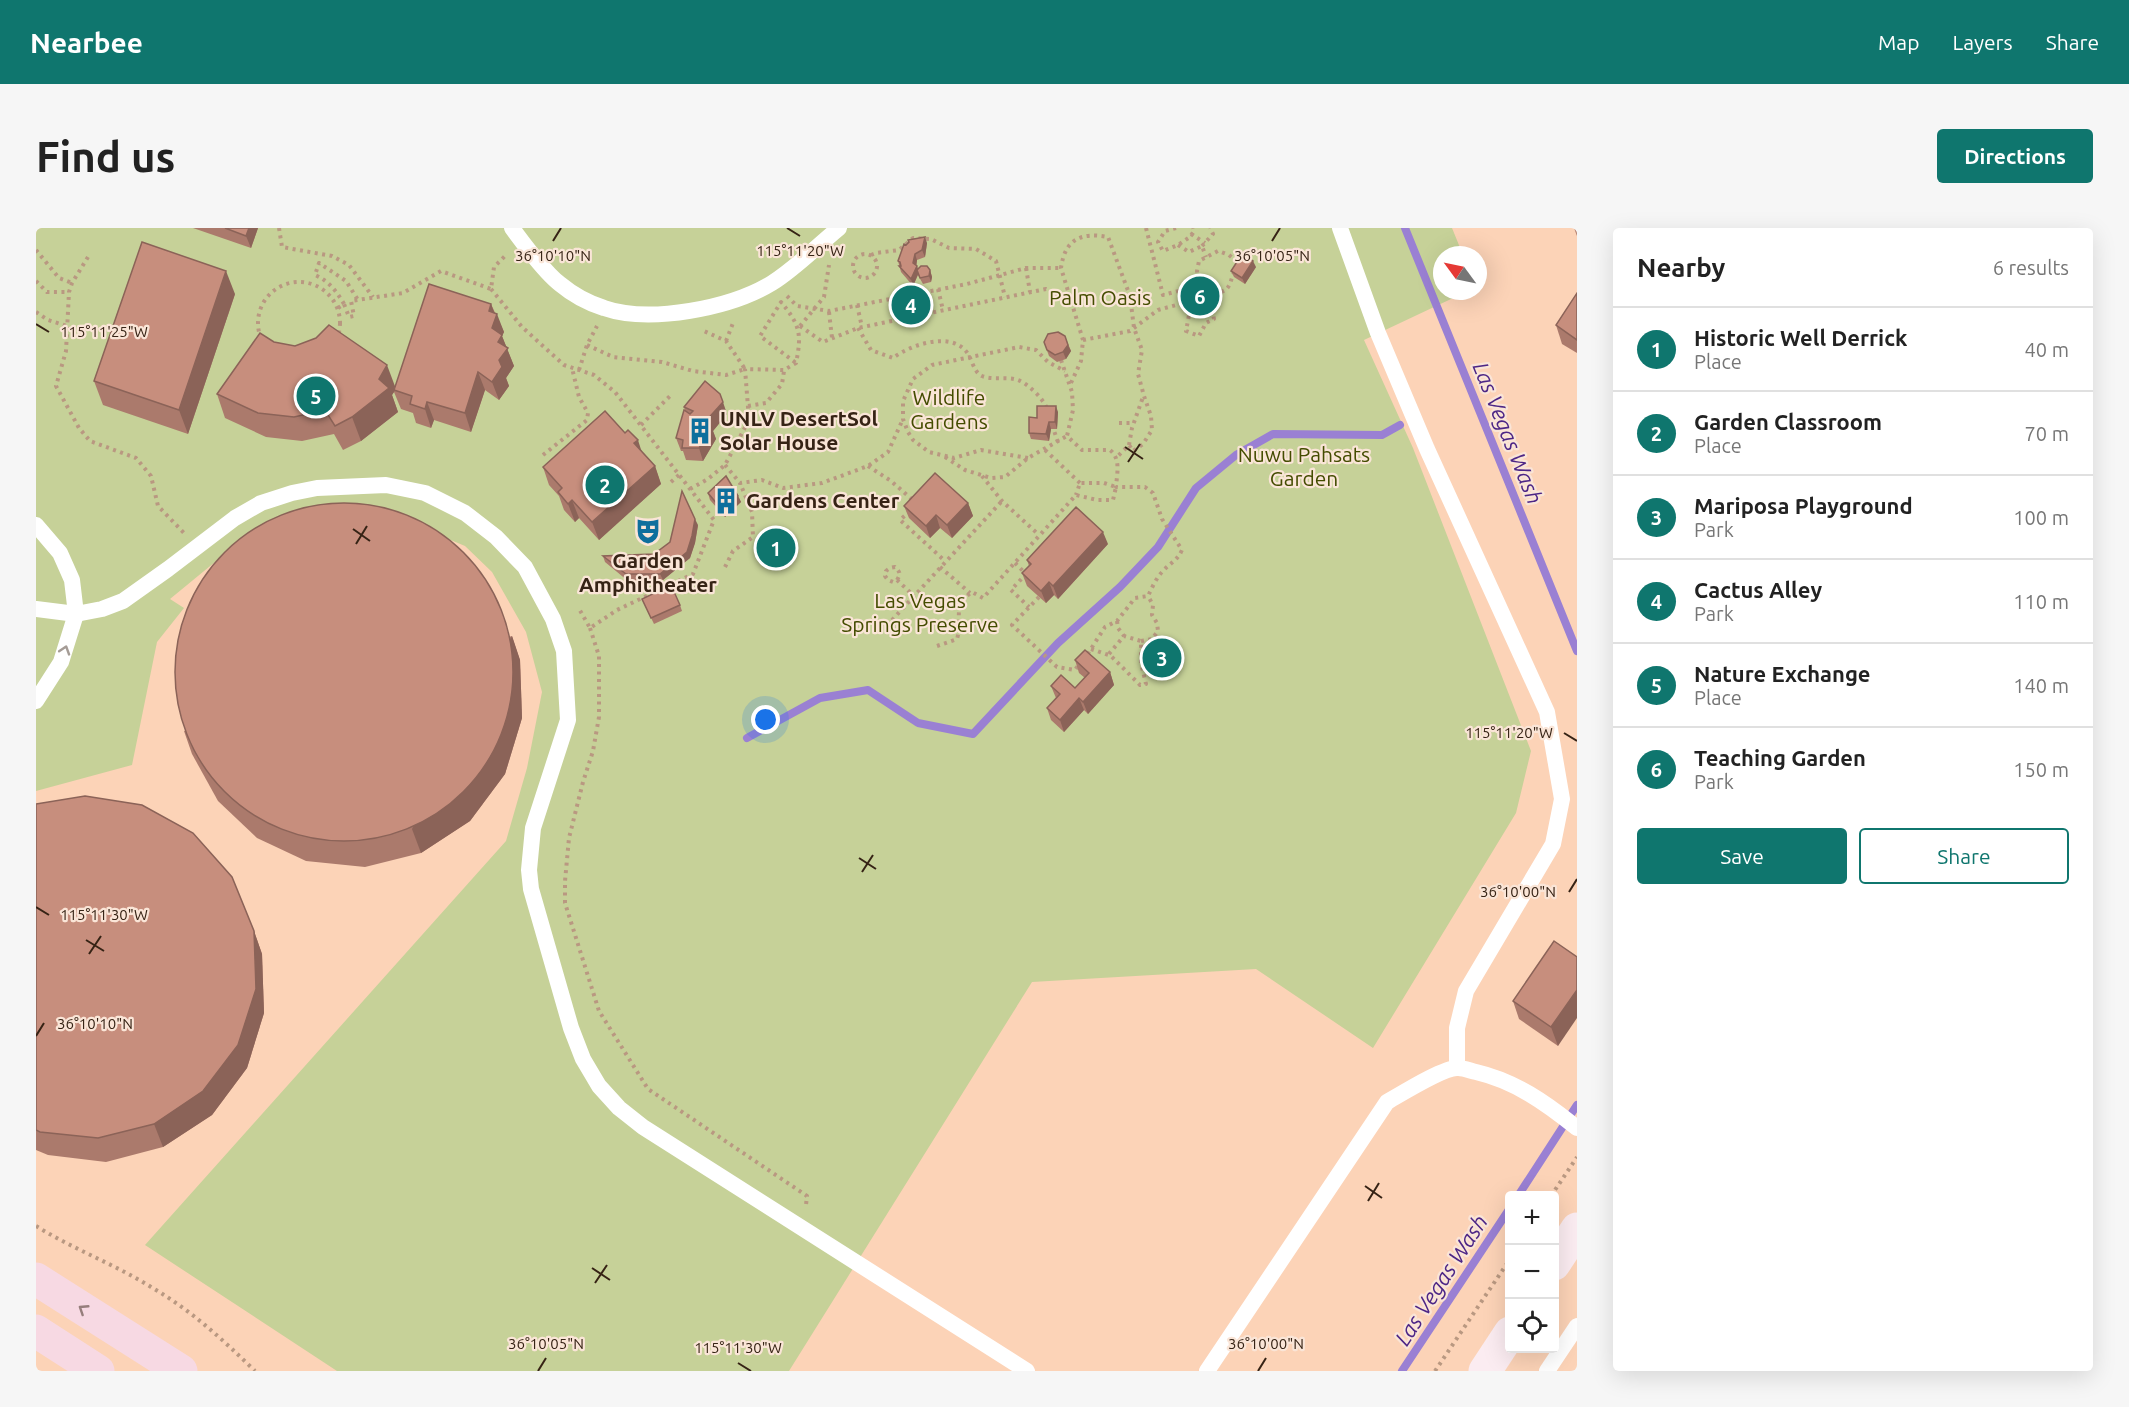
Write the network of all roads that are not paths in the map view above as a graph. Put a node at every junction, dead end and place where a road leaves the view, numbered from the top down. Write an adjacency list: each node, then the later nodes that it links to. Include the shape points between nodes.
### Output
1 (512, 228): 2 (lane, via 558,283 583,299 605,309 678,314 752,294 773,282)
2 (839, 228)
3 (1340, 228): 8 (lane, via 1378,333 1427,449 1546,712 1562,799 1553,844 1466,991 1457,1028)
4 (36, 525): 6 (lane, via 60,553 72,580)
5 (36, 609): 6 (lane)
6 (76, 614): 7 (lane, one-way to 6, via 61,662); 20 (lane, via 123,601 252,508 317,488 386,485 424,493 465,513 496,537 519,560 553,619 564,651 568,720 533,828 529,870 571,1028 598,1086 643,1127)
7 (36, 701)
8 (1457, 1067): 9 (lane, via 1513,1084); 21 (lane, via 1387,1102)
9 (1577, 1128)
10 (1577, 1229): 11 (main road)
11 (1559, 1256)
12 (36, 1279): 16 (main road, one-way to 12)
13 (1577, 1326): 23 (lane)
14 (36, 1331): 18 (main road)
15 (1505, 1339): 22 (main road)
16 (131, 1340): 17 (main road); 19 (main road)
17 (164, 1367)
18 (98, 1371)
19 (110, 1371)
20 (1027, 1371)
21 (1207, 1371)
22 (1485, 1371)
23 (1547, 1371)

